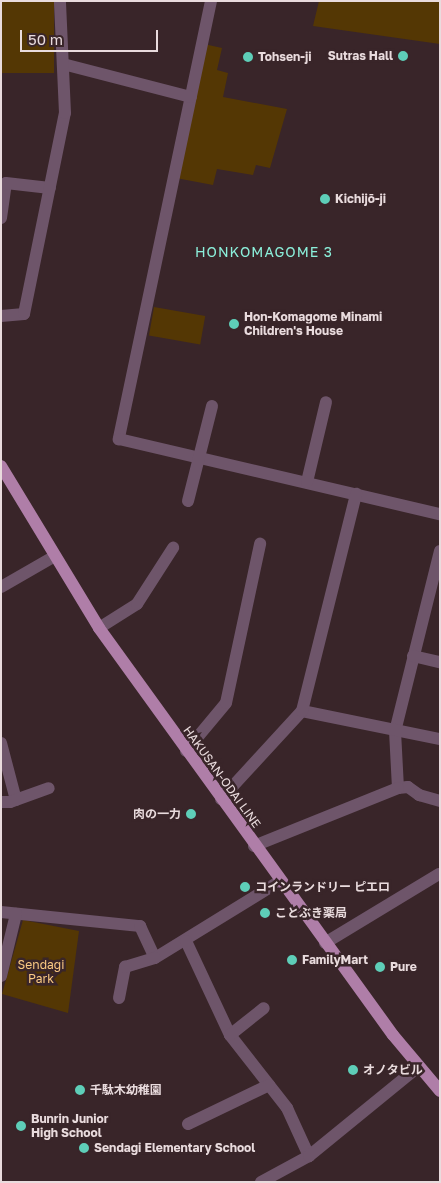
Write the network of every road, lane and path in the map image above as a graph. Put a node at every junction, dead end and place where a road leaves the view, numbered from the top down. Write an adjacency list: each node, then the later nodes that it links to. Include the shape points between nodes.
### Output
1 (60, 1): 3 (street)
2 (211, 1): 4 (street)
3 (63, 64): 4 (street); 5 (street, via 65,113)
4 (191, 97): 10 (street, via 119,440)
5 (50, 188): 6 (street, via 6,183); 7 (street, via 24,314)
6 (1, 218)
7 (1, 316)
8 (326, 402): 12 (street)
9 (212, 406): 10 (street)
10 (199, 458): 12 (street); 14 (street)
11 (1, 466): 19 (main road, HAKUSAN-ODAI LINE)
12 (307, 482): 13 (street)
13 (356, 494): 15 (street); 24 (street)
14 (188, 501)
15 (440, 514)
16 (260, 544): 28 (street, via 226,703)
17 (173, 548): 21 (street, via 137,604)
18 (440, 551): 22 (street)
19 (55, 556): 20 (street); 21 (main road, HAKUSAN-ODAI LINE)
20 (1, 587)
21 (99, 628): 28 (main road, HAKUSAN-ODAI LINE)
22 (414, 656): 23 (street); 25 (street)
23 (440, 662)
24 (302, 711): 25 (street); 32 (street)
25 (395, 731): 26 (street); 30 (street)
26 (440, 739)
27 (1, 743): 31 (street)
28 (186, 751): 32 (main road, HAKUSAN-ODAI LINE)
29 (49, 788): 31 (street)
30 (398, 788): 33 (street, via 408,787 419,795); 35 (street)
31 (16, 800): 34 (street)
32 (221, 800): 35 (main road, HAKUSAN-ODAI LINE)
33 (440, 801)
34 (1, 802)
35 (254, 846): 37 (main road, HAKUSAN-ODAI LINE)
36 (438, 874): 41 (street)
37 (280, 881): 40 (street); 41 (main road, HAKUSAN-ODAI LINE)
38 (1, 912): 39 (street)
39 (16, 914): 42 (street, via 140,926); 43 (street)
40 (186, 941): 42 (street); 46 (street)
41 (325, 943): 47 (main road, HAKUSAN-ODAI LINE)
42 (155, 958): 44 (street, via 125,967)
43 (1, 976)
44 (119, 998)
45 (264, 1008): 46 (street)
46 (230, 1035): 48 (street)
47 (418, 1067): 49 (main road, HAKUSAN-ODAI LINE); 51 (street)
48 (269, 1085): 50 (street); 51 (street, via 287,1108)
49 (438, 1086)
50 (188, 1124)
51 (309, 1156): 52 (street)
52 (262, 1182)

